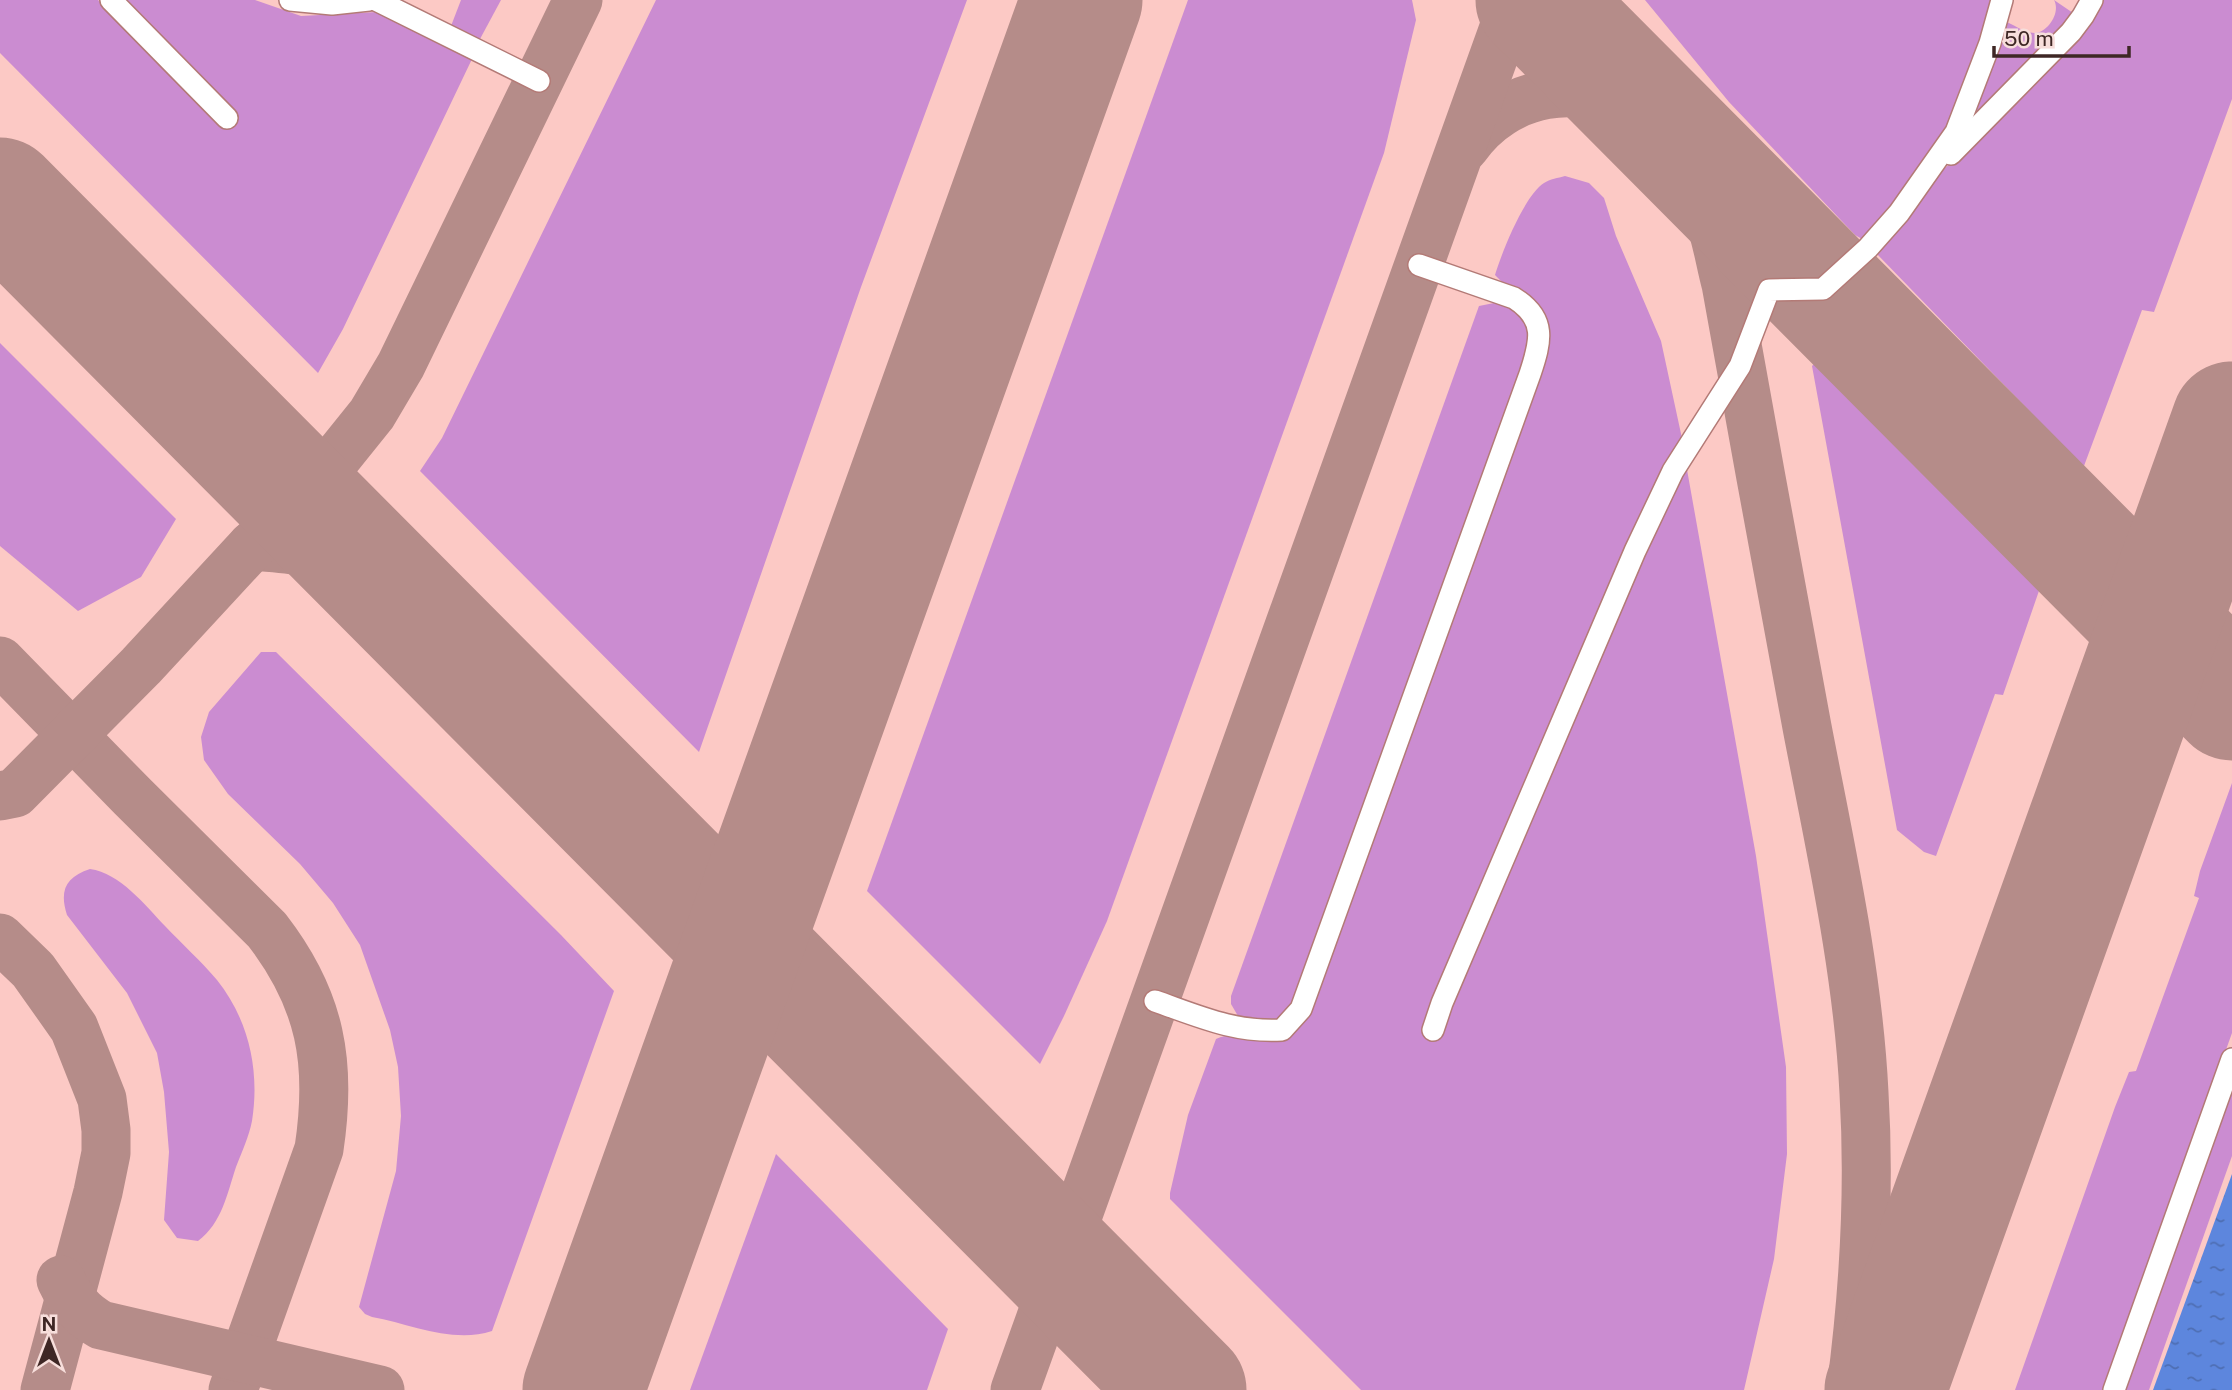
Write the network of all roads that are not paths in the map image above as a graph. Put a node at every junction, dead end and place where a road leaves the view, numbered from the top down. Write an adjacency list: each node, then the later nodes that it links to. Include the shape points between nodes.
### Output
1 (111, 0): 8 (lane)
2 (290, 0): 3 (lane, via 332,4)
3 (369, 0)
4 (376, 0): 7 (lane)
5 (2002, 0): 9 (lane, via 1956,132)
6 (2092, 0): 9 (lane, via 2071,32)
7 (539, 81)
8 (227, 118)
9 (1926, 176): 12 (lane, via 1868,248 1823,289 1769,290 1741,366 1673,471 1621,581)
10 (1419, 265): 11 (lane, via 1525,305 1536,319 1540,346 1530,374 1301,1009 1282,1030 1252,1031)
11 (1155, 1001)
12 (1433, 1030)
13 (2232, 1059): 14 (lane)
14 (2114, 1390)

